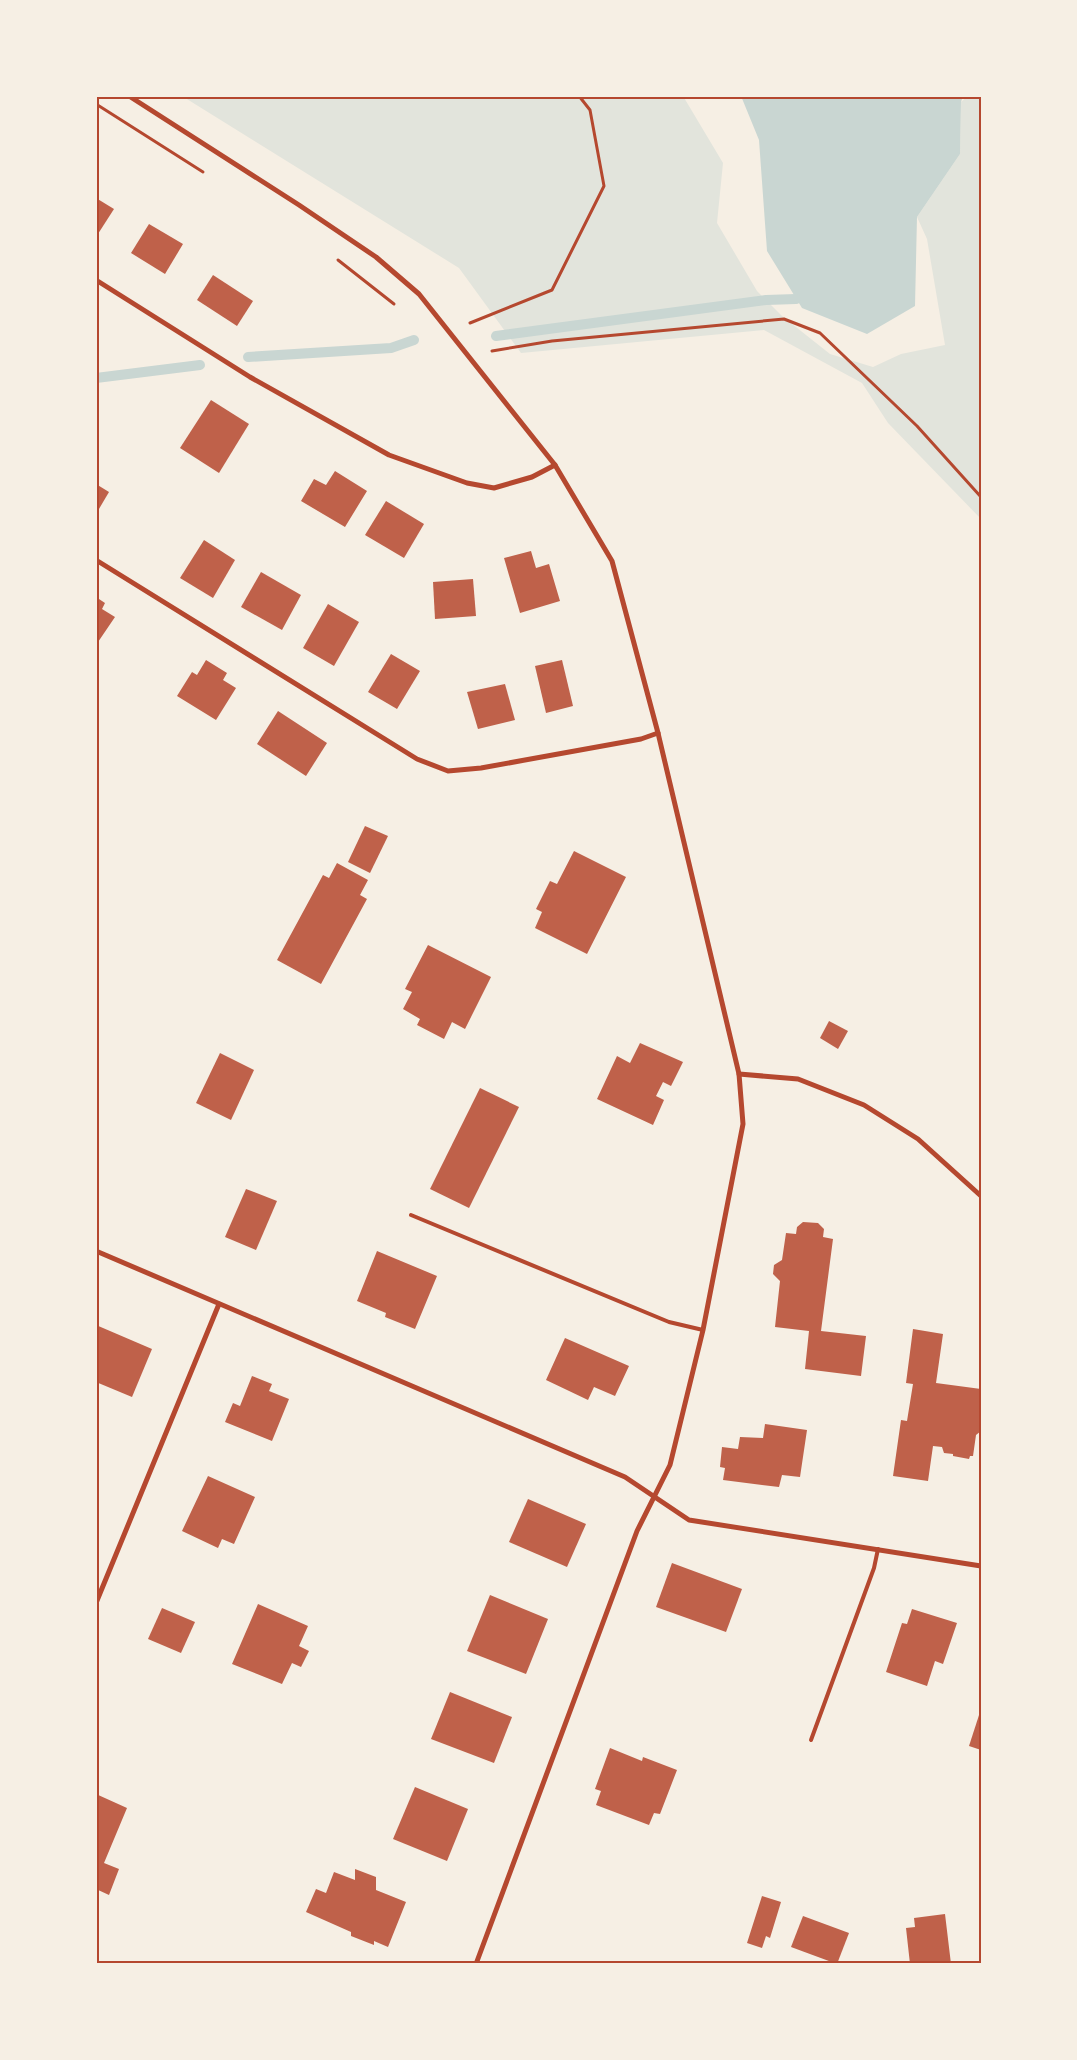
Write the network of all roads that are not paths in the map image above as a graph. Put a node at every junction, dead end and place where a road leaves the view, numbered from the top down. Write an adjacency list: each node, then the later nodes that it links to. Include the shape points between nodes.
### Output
1 (129, 96): 3 (street, via 376,257 419,294)
2 (96, 280): 3 (street, via 250,377 389,454 494,488 532,477)
3 (555, 465): 5 (street, via 612,561)
4 (96, 560): 5 (street, via 417,759 448,771 536,760)
5 (658, 734): 6 (street)
6 (739, 1074): 7 (street, via 798,1079 864,1104 918,1139); 11 (street, via 743,1124)
7 (981, 1196)
8 (411, 1215): 11 (lane, via 669,1322)
9 (96, 1251): 10 (street)
10 (219, 1304): 12 (street, via 625,1477); 15 (street)
11 (703, 1330): 12 (street, via 670,1465)
12 (654, 1498): 13 (street, via 689,1520); 17 (street, via 637,1531)
13 (878, 1548): 14 (street); 16 (lane, via 874,1568)
14 (981, 1566)
15 (96, 1603)
16 (811, 1740)
17 (476, 1964)

